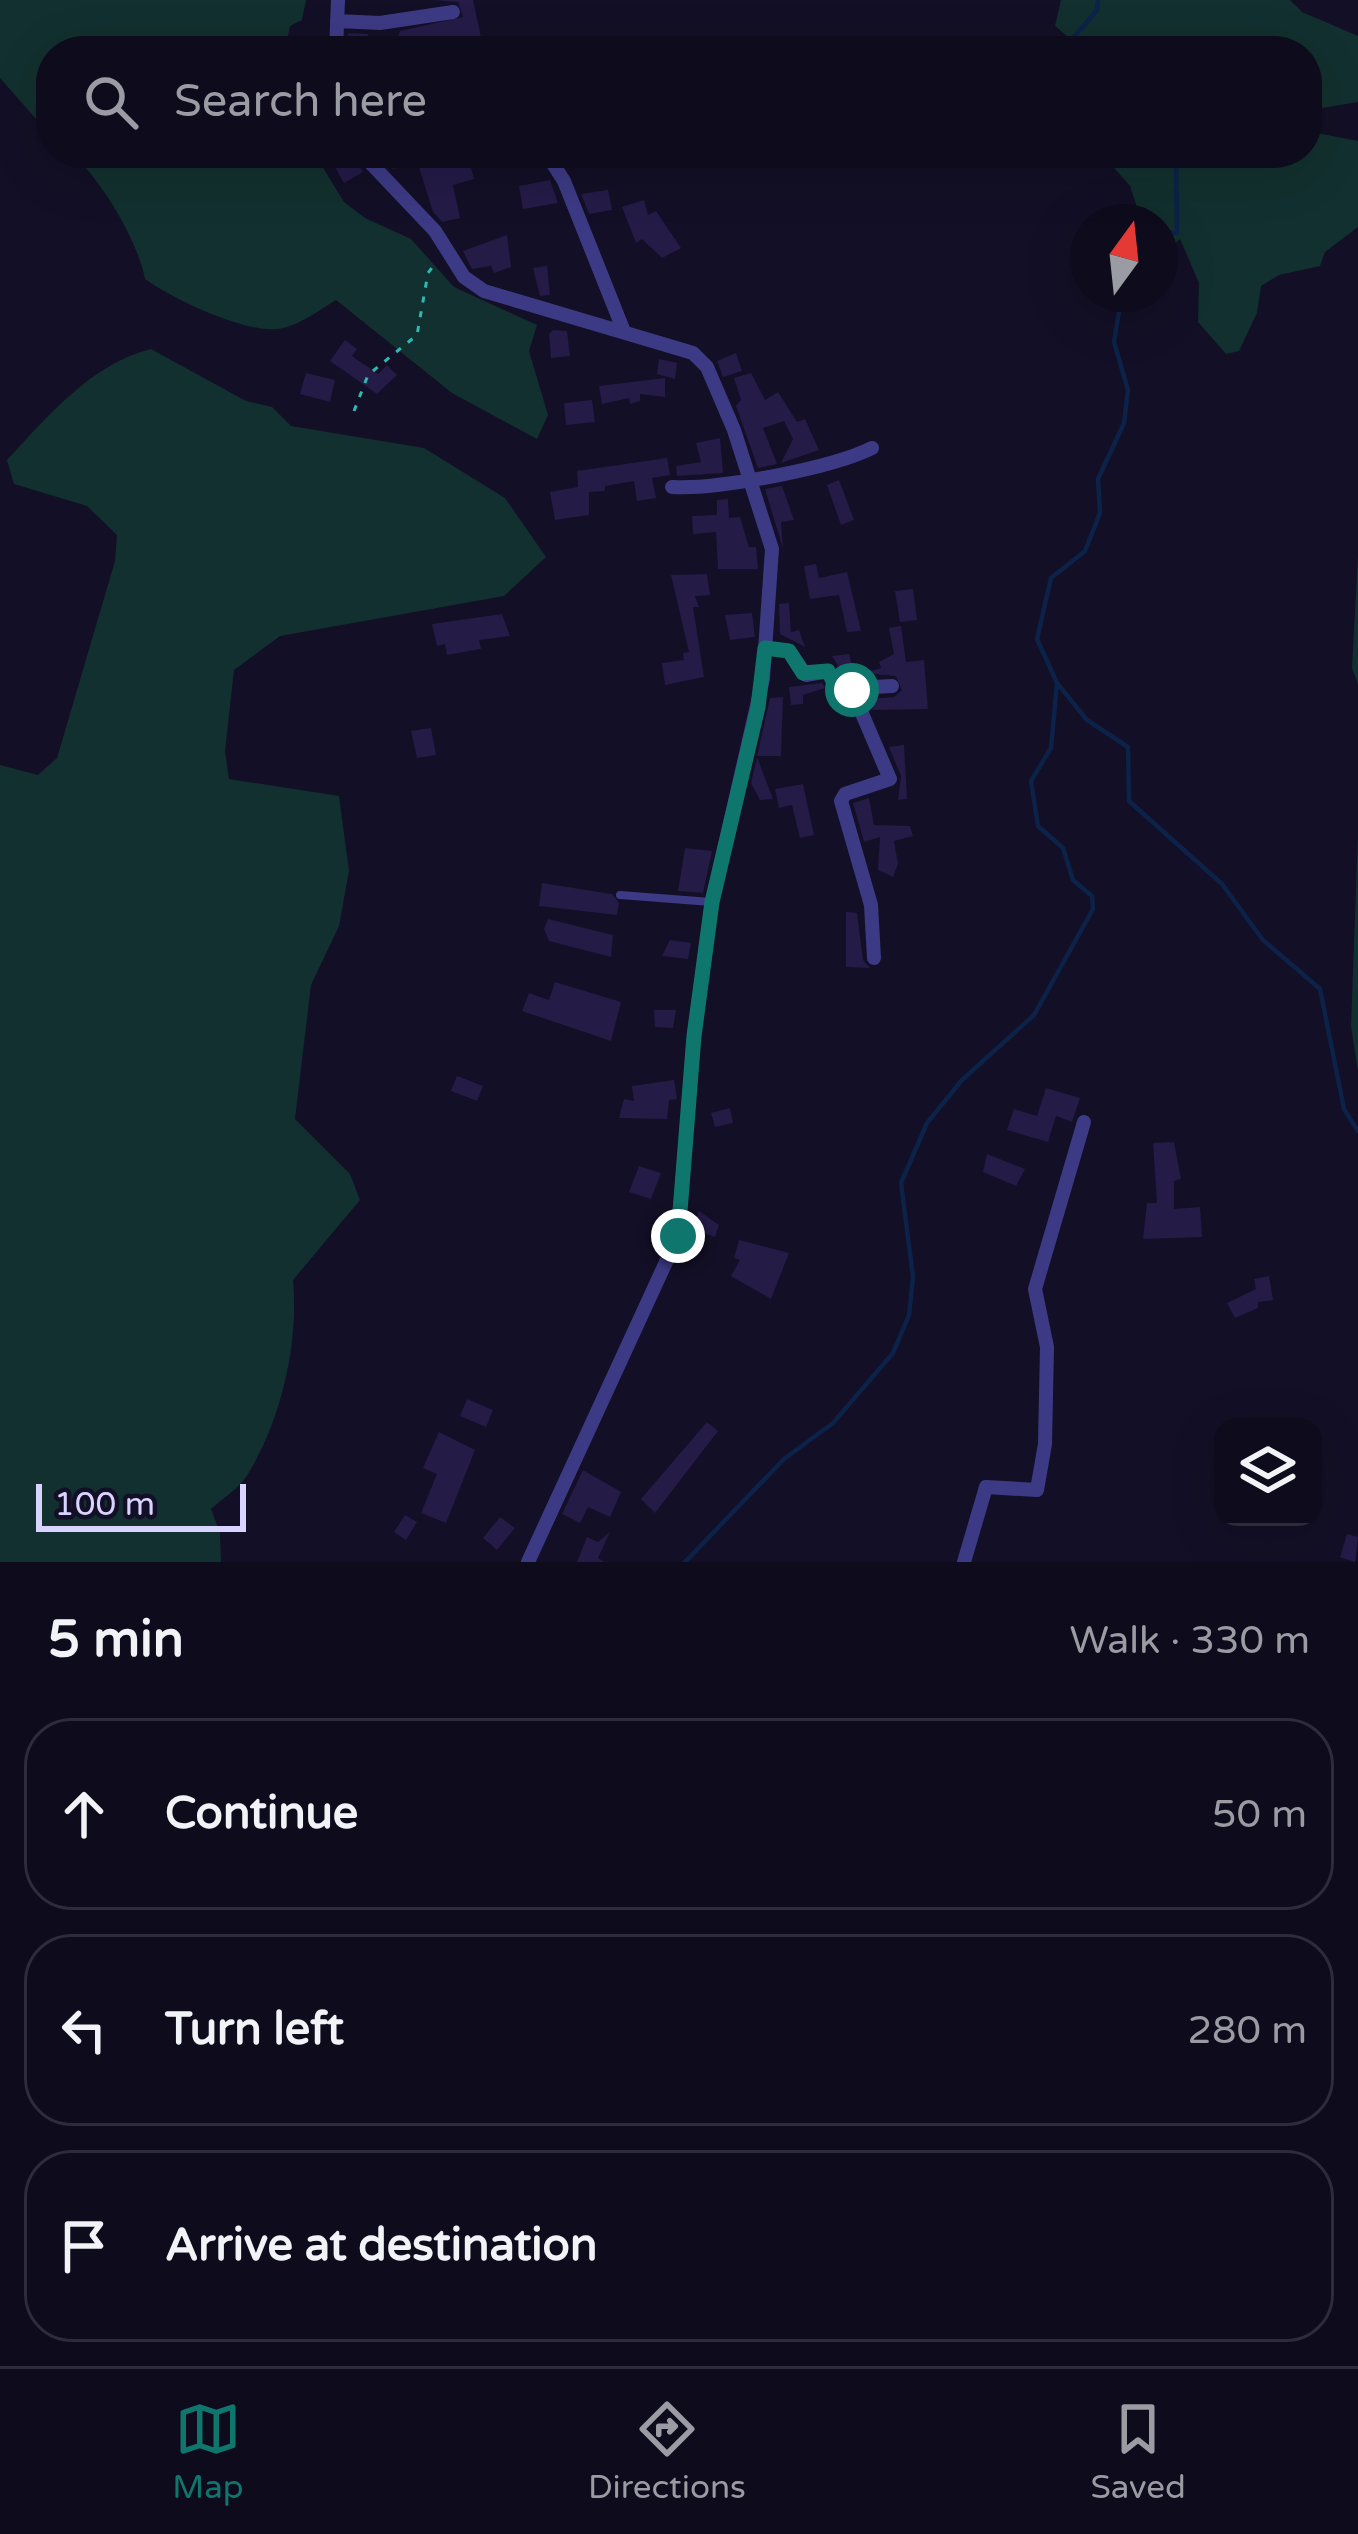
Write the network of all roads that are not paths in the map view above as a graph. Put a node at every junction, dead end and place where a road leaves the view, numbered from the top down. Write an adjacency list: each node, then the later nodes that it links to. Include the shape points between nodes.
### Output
1 (338, 0): 3 (street)
2 (453, 12): 3 (street)
3 (337, 21): 4 (street)
4 (336, 36)
5 (375, 168): 7 (street, via 484,291)
6 (556, 168): 7 (street)
7 (623, 329): 9 (street, via 692,353 707,367)
8 (872, 448): 9 (street)
9 (749, 479): 10 (street); 11 (street, via 772,549)
10 (672, 487)
11 (765, 648): 13 (street, via 789,651 803,673 828,671 836,687); 15 (street)
12 (892, 686): 13 (street)
13 (852, 690): 16 (street, via 890,779 842,801 871,905)
14 (620, 895): 15 (lane)
15 (712, 902): 18 (street, via 678,1236)
16 (874, 958)
17 (1084, 1122): 19 (street, via 1035,1289 1047,1347 1037,1490 986,1487)
18 (528, 1562)
19 (964, 1562)

